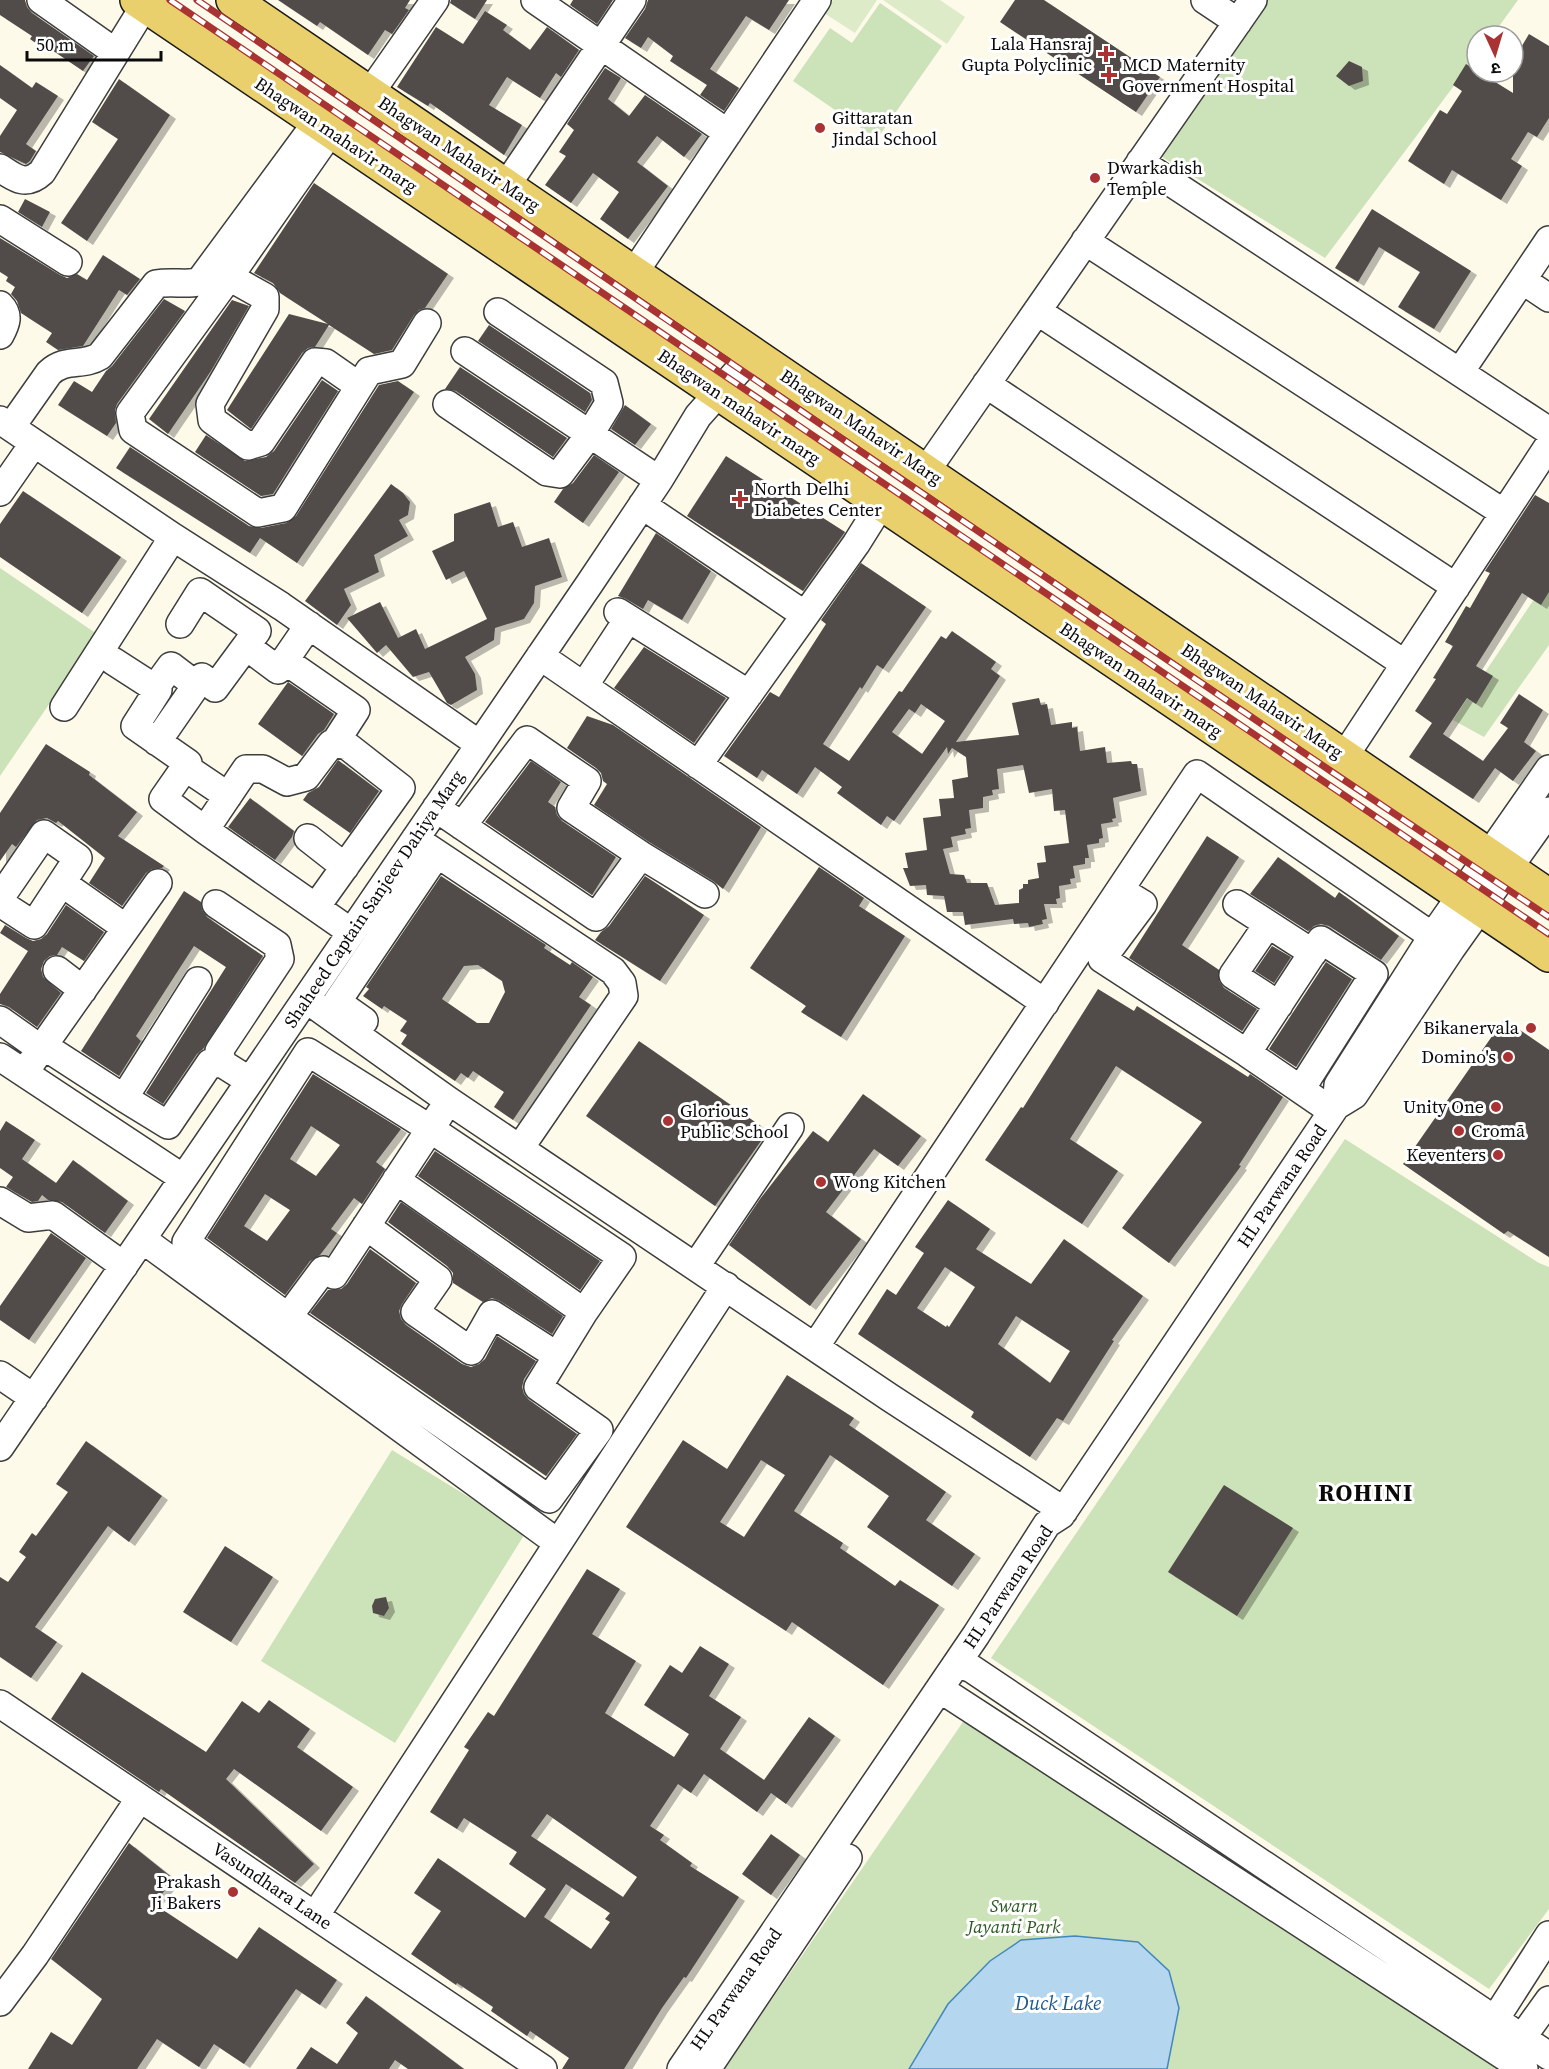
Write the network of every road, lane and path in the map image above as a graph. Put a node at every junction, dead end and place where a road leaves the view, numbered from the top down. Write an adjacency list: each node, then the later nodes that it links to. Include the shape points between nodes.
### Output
1 (41, 0): 12 (street)
2 (435, 0): 13 (street)
3 (535, 0): 11 (street)
4 (632, 0): 11 (street)
5 (1205, 0): 10 (street)
6 (1253, 0): 10 (street)
7 (237, 1): 13 (main road, Bhagwan Mahavir Marg)
8 (141, 2): 12 (street); 14 (main road, Bhagwan mahavir marg)
9 (811, 2): 15 (street)
10 (1238, 22): 16 (street)
11 (601, 45): 15 (street); 18 (street)
12 (115, 52): 17 (street, via 42,172 35,179 24,181)
13 (370, 93): 18 (main road, Bhagwan Mahavir Marg)
14 (324, 127): 24 (street); 37 (main road, Bhagwan mahavir marg); 39 (street, via 199,282 156,284 100,356 57,365)
15 (728, 133): 23 (street)
16 (1140, 162): 21 (street); 34 (street)
17 (0, 168)
18 (506, 186): 23 (main road, Bhagwan Mahavir Marg)
19 (0, 219): 22 (street)
20 (1549, 240): 25 (street)
21 (1085, 241): 28 (street); 49 (street)
22 (68, 262)
23 (634, 273): 33 (main road, Bhagwan Mahavir Marg)
24 (230, 277): 36 (street, via 265,297 265,309 210,404 212,420 248,447 261,442 315,362 326,363); 36 (street, via 130,413 133,429 258,513 283,508)
25 (1522, 280): 26 (street); 34 (street)
26 (1549, 298)
27 (0, 305): 31 (street, via 7,320)
28 (1037, 311): 35 (street); 51 (street)
29 (498, 312): 41 (street, via 604,383 609,403)
30 (428, 323): 36 (street, via 402,364 369,370)
31 (0, 335)
32 (465, 351): 41 (street)
33 (753, 354): 37 (street, Shaheed Captain Sanjeev Dahiya Marg); 44 (main road, Bhagwan Mahavir Marg)
34 (1460, 372): 40 (street)
35 (986, 384): 44 (street); 59 (street)
36 (359, 386)
37 (719, 394): 45 (street, Shaheed Captain Sanjeev Dahiya Marg, via 698,416); 47 (main road, Bhagwan mahavir marg)
38 (447, 404): 41 (street, via 547,472 560,474)
39 (6, 424): 42 (street)
40 (1549, 431)
41 (590, 434): 45 (street)
42 (34, 443): 46 (street); 50 (street)
43 (1549, 444): 49 (street)
44 (926, 471): 63 (main road, Bhagwan Mahavir Marg)
45 (659, 480): 48 (street, Shaheed Captain Sanjeev Dahiya Marg)
46 (0, 492)
47 (881, 504): 52 (street); 66 (main road, Bhagwan mahavir marg)
48 (642, 505): 52 (street); 56 (street, Shaheed Captain Sanjeev Dahiya Marg)
49 (1504, 513): 51 (street)
50 (173, 537): 54 (street); 65 (street)
51 (1456, 586): 59 (street)
52 (805, 615): 64 (street)
53 (180, 624): 55 (street, via 200,592 257,631)
54 (309, 626): 57 (street); 69 (street)
55 (246, 646): 57 (street, via 278,670); 60 (street, via 215,688 202,677)
56 (540, 656): 61 (street); 69 (street, Shaheed Captain Sanjeev Dahiya Marg)
57 (284, 660): 68 (street, via 356,710)
58 (113, 662): 62 (street)
59 (1405, 664): 70 (street)
60 (196, 685): 62 (street, via 171,666); 67 (street)
61 (584, 686): 64 (street, via 623,616); 71 (street)
62 (155, 688): 67 (street, via 158,690 135,726)
63 (1246, 690): 66 (main road); 70 (main road, Bhagwan Mahavir Marg)
64 (749, 694): 71 (street)
65 (64, 707)
66 (1218, 731): 89 (main road, Bhagwan mahavir marg)
67 (157, 742): 72 (street, via 188,763)
68 (334, 744): 74 (street, via 306,777 287,782 263,769 246,769); 83 (street, via 346,745 401,788)
69 (480, 744): 75 (street, Shaheed Captain Sanjeev Dahiya Marg)
70 (1344, 757): 82 (main road, Bhagwan Mahavir Marg)
71 (698, 765): 103 (street)
72 (185, 767): 74 (street); 78 (street, via 163,799)
73 (1549, 769): 82 (street, HL Parwana Road)
74 (228, 796): 78 (street)
75 (436, 808): 77 (street); 80 (street, Shaheed Captain Sanjeev Dahiya Marg)
76 (1549, 811): 82 (street, HL Parwana Road)
77 (462, 826): 81 (street, via 596,917); 81 (street, via 527,740 587,781 571,808)
78 (205, 831): 92 (street)
79 (308, 838): 83 (street)
80 (426, 846): 95 (street, Shaheed Captain Sanjeev Dahiya Marg); 118 (street, via 337,1002); 118 (street, via 613,971 622,983 624,996)
81 (641, 855): 87 (street)
82 (1498, 862): 88 (main road); 89 (street, HL Parwana Road)
83 (345, 867): 92 (street)
84 (62, 883): 85 (street, via 33,925); 85 (street, via 78,858 44,834); 94 (street)
85 (3, 890)
86 (1120, 890): 96 (street, via 1197,774); 103 (street); 107 (street, via 1143,904 1102,959)
87 (705, 894)
88 (1549, 896)
89 (1471, 902): 96 (street, HL Parwana Road); 98 (main road, Bhagwan mahavir marg)
90 (216, 904): 109 (street, via 277,945 280,959 219,1051)
91 (1237, 904): 93 (street)
92 (316, 907): 95 (street)
93 (1268, 924): 97 (street); 104 (street, via 1233,975)
94 (126, 928): 101 (street); 106 (street, via 161,885)
95 (351, 932): 102 (street, Shaheed Captain Sanjeev Dahiya Marg)
96 (1441, 943): 115 (street, HL Parwana Road, via 1354,1095)
97 (1313, 953): 104 (street); 112 (street, via 1321,940 1374,975)
98 (1549, 955)
99 (57, 970): 101 (street)
100 (198, 981): 113 (street)
101 (83, 990): 106 (street)
102 (306, 999): 111 (street, Shaheed Captain Sanjeev Dahiya Marg); 114 (street)
103 (1045, 1003): 129 (street)
104 (1279, 1005): 107 (street)
105 (0, 1020): 106 (street)
106 (47, 1050): 110 (street); 113 (street)
107 (1247, 1053): 112 (street)
108 (0, 1057): 110 (street)
109 (223, 1064): 111 (street); 113 (street, via 210,1063 168,1125)
110 (29, 1076): 119 (street)
111 (250, 1081): 119 (street, Shaheed Captain Sanjeev Dahiya Marg)
112 (1301, 1089): 115 (street)
113 (124, 1098)
114 (449, 1101): 117 (street); 118 (street)
115 (1334, 1108): 136 (street, HL Parwana Road)
116 (790, 1126): 125 (street)
117 (432, 1130): 120 (street); 127 (street, via 622,1257); 128 (street, via 308,1052 186,1242)
118 (524, 1142): 125 (street)
119 (183, 1179): 123 (street, Shaheed Captain Sanjeev Dahiya Marg)
120 (396, 1180): 122 (street); 127 (street)
121 (0, 1201): 124 (street, via 28,1218 53,1215)
122 (366, 1226): 128 (street, via 334,1275 323,1270); 130 (street, via 438,1279 415,1312 471,1351 492,1314)
123 (142, 1239): 124 (street, Shaheed Captain Sanjeev Dahiya Marg); 134 (street)
124 (124, 1266): 132 (street, Shaheed Captain Sanjeev Dahiya Marg)
125 (696, 1266): 126 (street)
126 (726, 1286): 129 (street); 137 (street)
127 (584, 1312): 130 (street)
128 (288, 1317): 133 (street)
129 (815, 1347): 136 (street)
130 (556, 1355): 133 (street, via 538,1387 599,1430 549,1499)
131 (0, 1375): 132 (street)
132 (34, 1398): 135 (street, Shaheed Captain Sanjeev Dahiya Marg)
133 (422, 1410): 134 (street)
134 (406, 1432): 137 (street)
135 (0, 1447)
136 (1063, 1513): 138 (street, HL Parwana Road, via 1047,1524)
137 (558, 1543): 142 (street)
138 (964, 1666): 139 (street, HL Parwana Road); 146 (street)
139 (947, 1693): 146 (street); 150 (street, HL Parwana Road); 151 (street, via 814,1909)
140 (0, 1704): 141 (street, Vasundhara Lane)
141 (141, 1798): 142 (street, Vasundhara Lane); 145 (street)
142 (315, 1916): 149 (street, Vasundhara Lane)
143 (1549, 1935): 146 (street)
144 (1549, 2000): 147 (street)
145 (0, 2002)
146 (1487, 2030): 147 (street)
147 (1518, 2055): 148 (street)
148 (1549, 2056)
149 (543, 2069)
150 (681, 2069)
151 (707, 2069)

